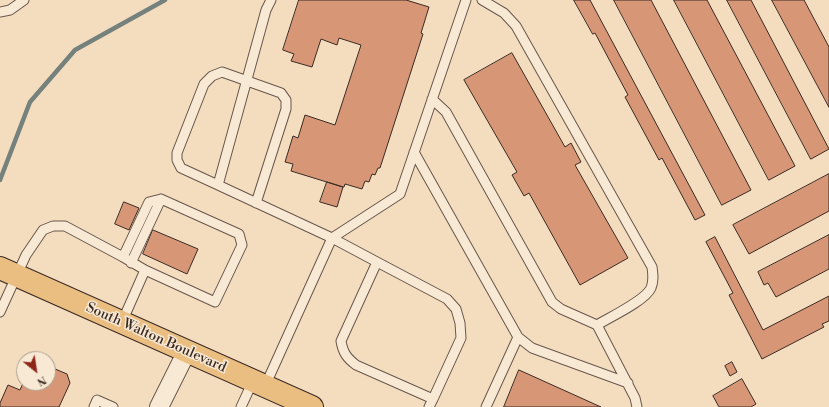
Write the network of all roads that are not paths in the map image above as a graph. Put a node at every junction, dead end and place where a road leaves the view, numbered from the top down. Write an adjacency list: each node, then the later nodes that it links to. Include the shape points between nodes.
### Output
1 (24, 0): 5 (lane, via 10,10)
2 (271, 0): 6 (lane)
3 (466, 0): 7 (lane)
4 (482, 0): 20 (lane, via 504,13 516,26 652,267 651,288 645,296)
5 (0, 12)
6 (246, 81): 9 (lane); 9 (lane, via 222,72 212,76 204,84 177,153 181,168); 11 (lane, via 281,93 286,100 286,109)
7 (432, 100): 8 (lane); 20 (lane, via 446,112 552,302 561,309)
8 (414, 152): 12 (lane, via 400,194); 21 (lane)
9 (218, 185): 11 (lane)
10 (161, 199): 13 (lane, via 149,202); 15 (lane); 16 (lane, via 238,234 242,245 215,302)
11 (256, 203): 12 (lane)
12 (332, 238): 14 (lane); 23 (lane)
13 (123, 257): 15 (lane); 17 (lane, via 65,226 53,226 43,230 26,255)
14 (377, 262): 25 (lane, via 447,299 456,309 460,323 460,338); 25 (lane, via 341,341 342,350 347,359 356,366)
15 (130, 263): 16 (lane)
16 (145, 270): 19 (lane)
17 (8, 272): 18 (lane); 19 (main road, South Walton Boulevard)
18 (0, 312)
19 (122, 322): 22 (main road, South Walton Boulevard)
20 (597, 325): 24 (lane)
21 (518, 337): 24 (lane, via 532,348); 31 (lane)
22 (187, 351): 23 (main road, South Walton Boulevard); 28 (street)
23 (259, 383): 29 (lane); 30 (main road, South Walton Boulevard)
24 (628, 383): 32 (lane)
25 (431, 403)
26 (94, 407): 27 (lane, via 97,400)
27 (113, 407)
28 (159, 407)
29 (241, 407)
30 (312, 407)
31 (486, 407)
32 (637, 407)

